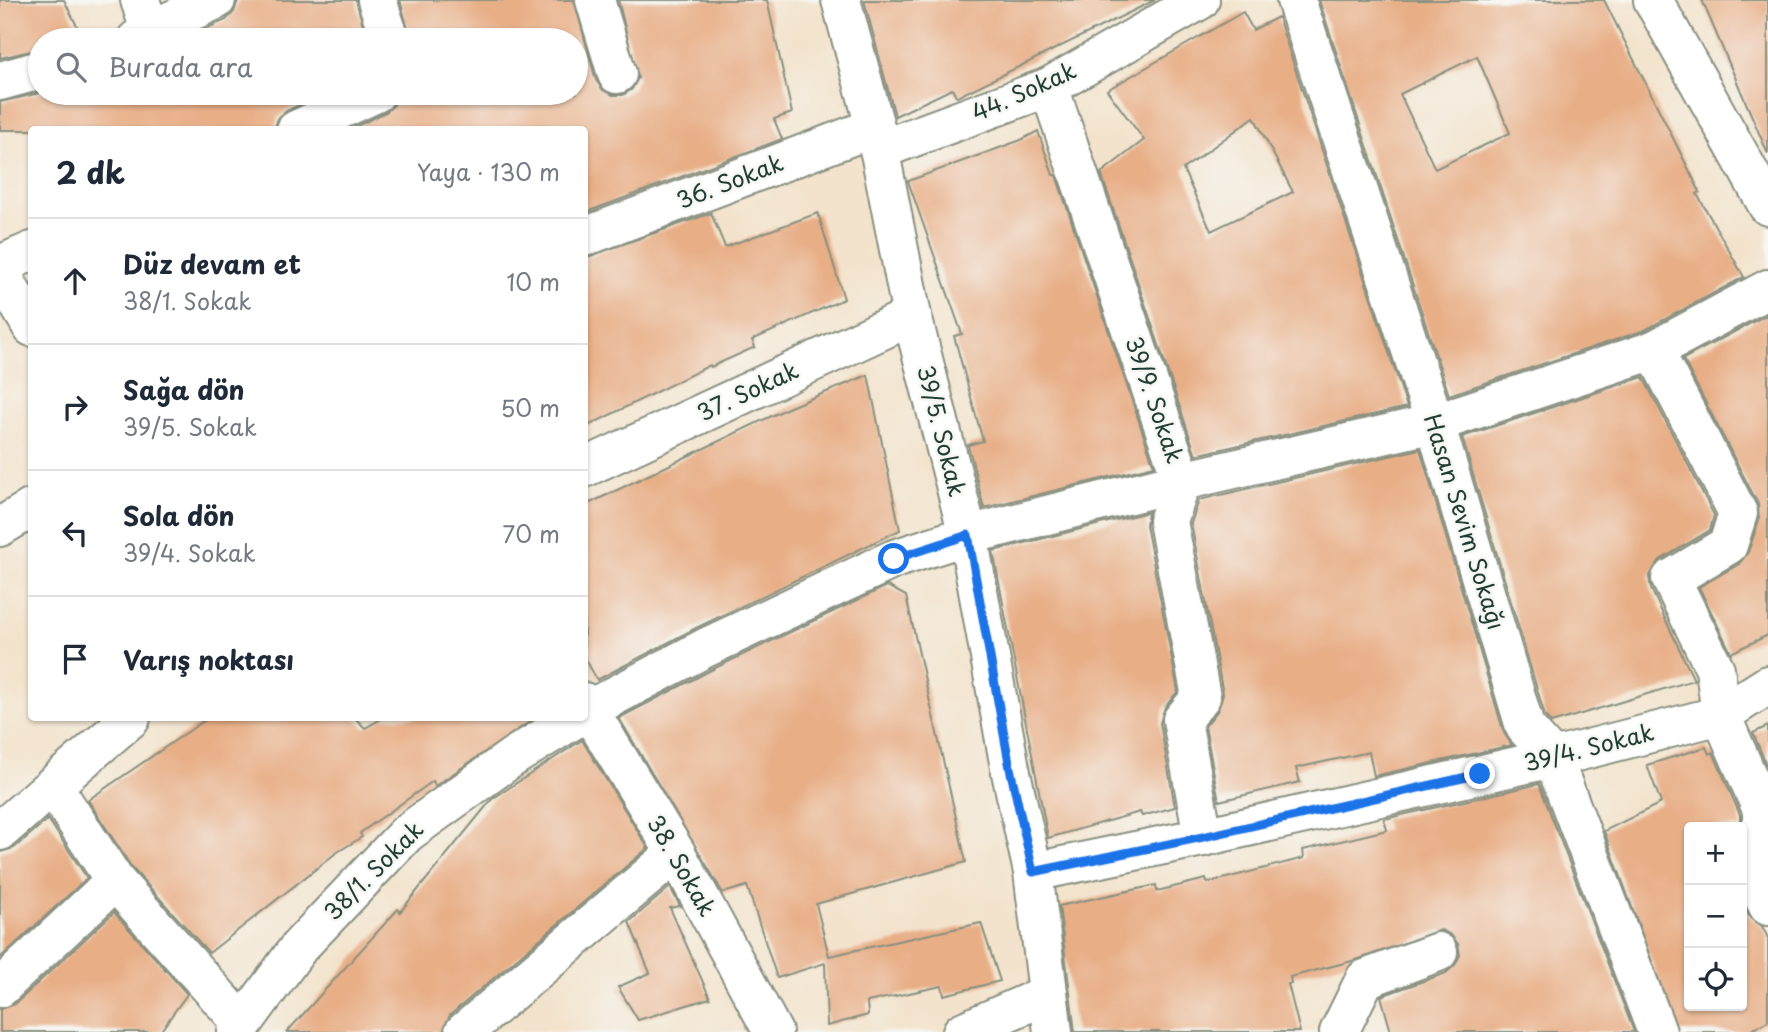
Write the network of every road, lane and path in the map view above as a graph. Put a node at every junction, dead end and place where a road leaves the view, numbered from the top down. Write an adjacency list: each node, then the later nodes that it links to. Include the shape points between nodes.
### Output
1 (216, 0): 8 (street)
2 (377, 0): 9 (street)
3 (595, 0): 11 (street)
4 (841, 0): 16 (street, 39/5. Sokak)
5 (1200, 0): 13 (street, 44. Sokak)
6 (1296, 0): 26 (street, Hasan Sevim Sokağı)
7 (1653, 0): 17 (street)
8 (142, 23)
9 (386, 28)
10 (28, 73): 12 (street)
11 (617, 74)
12 (0, 81)
13 (1049, 87): 16 (street, 44. Sokak); 28 (street, 39/9. Sokak)
14 (350, 105): 15 (street)
15 (305, 126)
16 (877, 139): 18 (street, 36. Sokak); 23 (street, 39/5. Sokak)
17 (1768, 206)
18 (588, 236)
19 (28, 253): 20 (street)
20 (0, 265)
21 (0, 272): 24 (street)
22 (1768, 289): 25 (street, 38/1. Sokak)
23 (912, 316): 27 (street, 37. Sokak); 31 (street, 39/5. Sokak)
24 (28, 320)
25 (1654, 350): 26 (street, 38/1. Sokak); 34 (street, via 1738,513 1728,545 1671,579 1715,669)
26 (1435, 423): 28 (street, 38/1. Sokak); 38 (street, Hasan Sevim Sokağı, via 1525,727)
27 (588, 466)
28 (1182, 481): 31 (street, 38/1. Sokak); 41 (street, 39/9. Sokak, via 1168,521 1201,697 1182,720)
29 (28, 511): 30 (street)
30 (0, 527)
31 (968, 535): 33 (street, 38/1. Sokak, via 894,559); 43 (street, 39/5. Sokak)
32 (1768, 685): 34 (street, 39/4. Sokak)
33 (588, 707)
34 (1721, 715): 38 (street, 39/4. Sokak); 45 (street, via 1762,810 1762,894)
35 (588, 718): 42 (street, 38. Sokak)
36 (128, 721): 39 (street)
37 (567, 721): 49 (street, 38/1. Sokak, via 407,833 299,947)
38 (1553, 758): 41 (street, 39/4. Sokak); 55 (street, Hasan Sevim Sokağı)
39 (52, 786): 40 (street); 44 (street)
40 (0, 831)
41 (1203, 837): 43 (street, 39/4. Sokak)
42 (676, 853): 50 (street); 51 (street, 38. Sokak)
43 (1033, 872): 48 (street, 39/5. Sokak)
44 (115, 881): 47 (street); 49 (street)
45 (1768, 906)
46 (1438, 952): 54 (street, via 1365,979)
47 (0, 988)
48 (1048, 994): 52 (street); 53 (street, 39/5. Sokak)
49 (240, 1028)
50 (464, 1032)
51 (773, 1032)
52 (962, 1032)
53 (1053, 1032)
54 (1339, 1032)
55 (1657, 1032)

